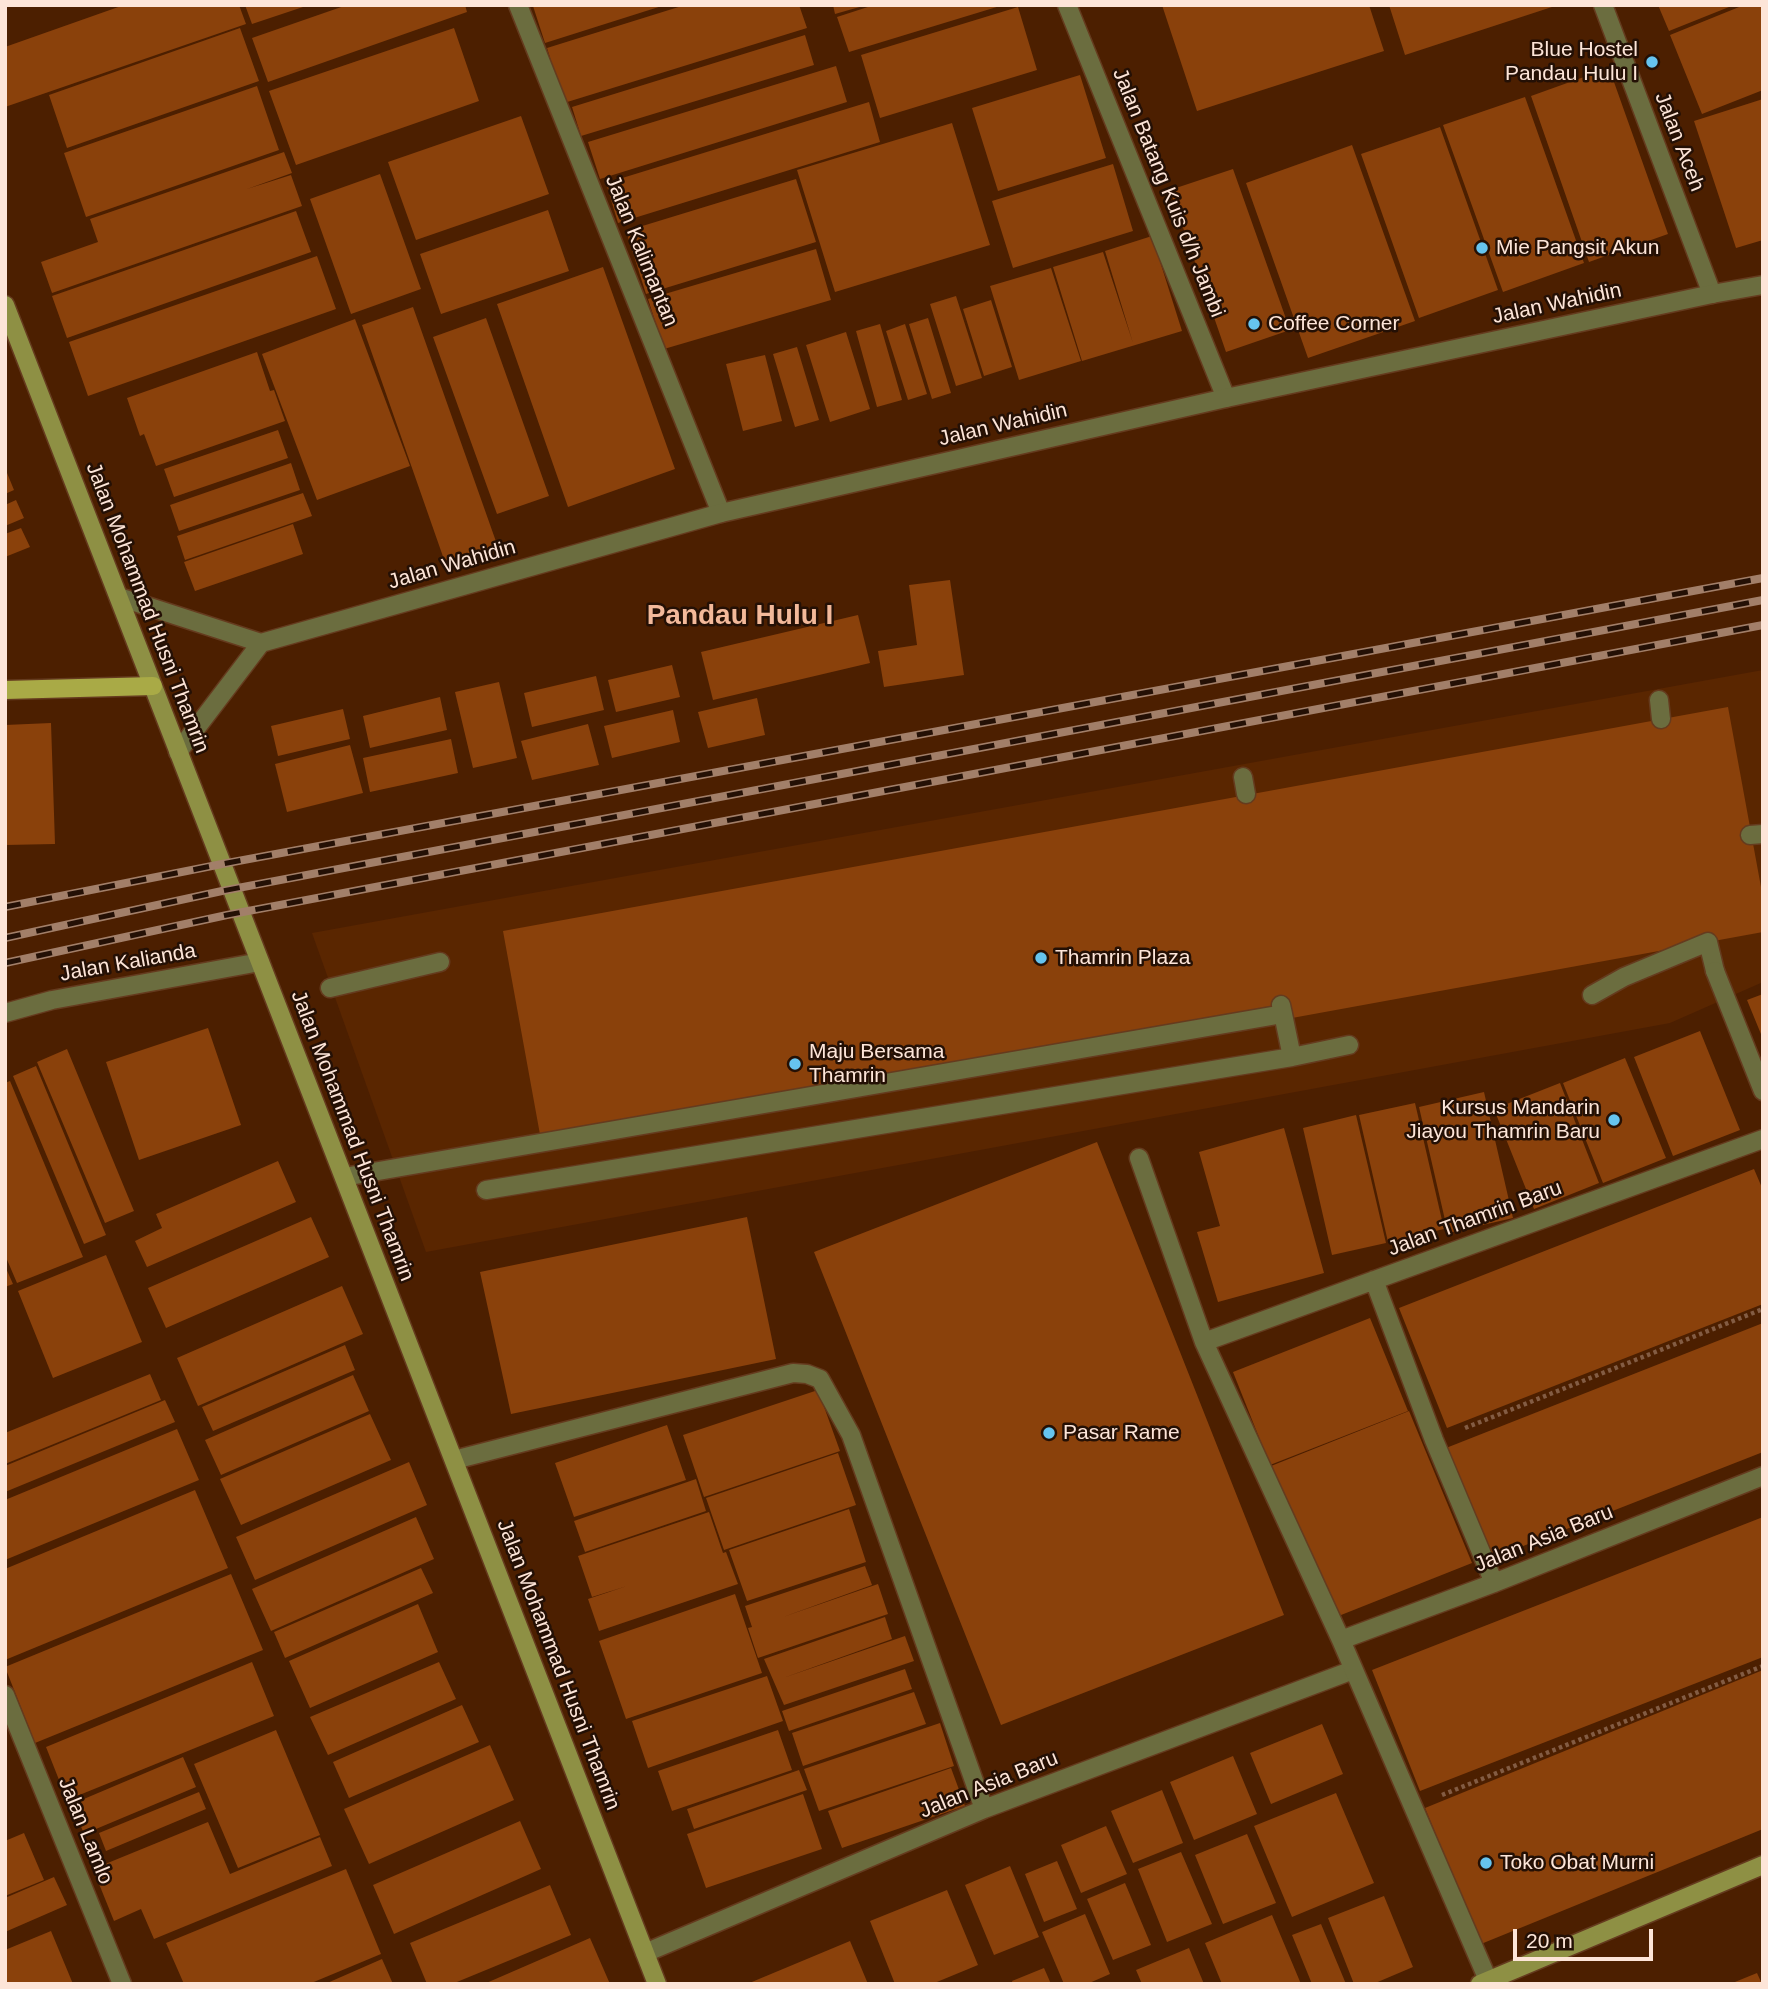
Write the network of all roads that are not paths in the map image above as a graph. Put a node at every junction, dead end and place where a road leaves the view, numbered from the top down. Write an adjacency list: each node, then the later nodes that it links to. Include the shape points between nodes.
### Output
1 (519, 5): 8 (street, Jalan Kalimantan)
2 (1068, 5): 7 (street, Jalan Batang Kuis d/h Jambi)
3 (1603, 5): 5 (street, Jalan Aceh)
4 (1763, 285): 5 (street, Jalan Wahidin)
5 (1712, 294): 7 (street, Jalan Wahidin)
6 (5, 305): 9 (main road, Jalan Mohammad Husni Thamrin)
7 (1226, 398): 8 (street, Jalan Wahidin)
8 (721, 513): 10 (street, Jalan Wahidin)
9 (119, 597): 10 (street); 11 (main road, Jalan Mohammad Husni Thamrin)
10 (261, 643): 15 (street)
11 (153, 687): 12 (main road); 15 (main road, Jalan Mohammad Husni Thamrin)
12 (5, 690)
13 (1659, 700): 14 (street)
14 (1661, 719)
15 (178, 752): 16 (main road, Jalan Mohammad Husni Thamrin)
16 (260, 962): 20 (street, Jalan Kalianda, via 52,1000); 26 (main road, Jalan Mohammad Husni Thamrin)
17 (440, 962): 18 (street)
18 (330, 988)
19 (1592, 995): 23 (street, via 1708,942)
20 (5, 1013)
21 (1349, 1045): 22 (street)
22 (1292, 1057): 26 (street, via 1282,1009); 27 (street)
23 (1763, 1091)
24 (1763, 1139): 28 (street, Jalan Thamrin Baru)
25 (1139, 1158): 29 (street)
26 (344, 1177): 30 (main road, Jalan Mohammad Husni Thamrin)
27 (486, 1190)
28 (1374, 1279): 29 (street, Jalan Thamrin Baru); 32 (street)
29 (1204, 1342): 33 (street)
30 (454, 1460): 36 (street, via 793,1373 820,1379 851,1434); 38 (main road, Jalan Mohammad Husni Thamrin)
31 (1763, 1476): 32 (street, Jalan Asia Baru)
32 (1494, 1583): 33 (street, Jalan Asia Baru)
33 (1341, 1640): 34 (street)
34 (1353, 1670): 36 (street, Jalan Asia Baru); 39 (street)
35 (5, 1695): 40 (street, Jalan Lamlo)
36 (984, 1809): 38 (street, Jalan Asia Baru)
37 (1763, 1865): 39 (main road)
38 (645, 1953): 41 (main road, Jalan Mohammad Husni Thamrin)
39 (1484, 1982)
40 (122, 1984)
41 (657, 1984)

